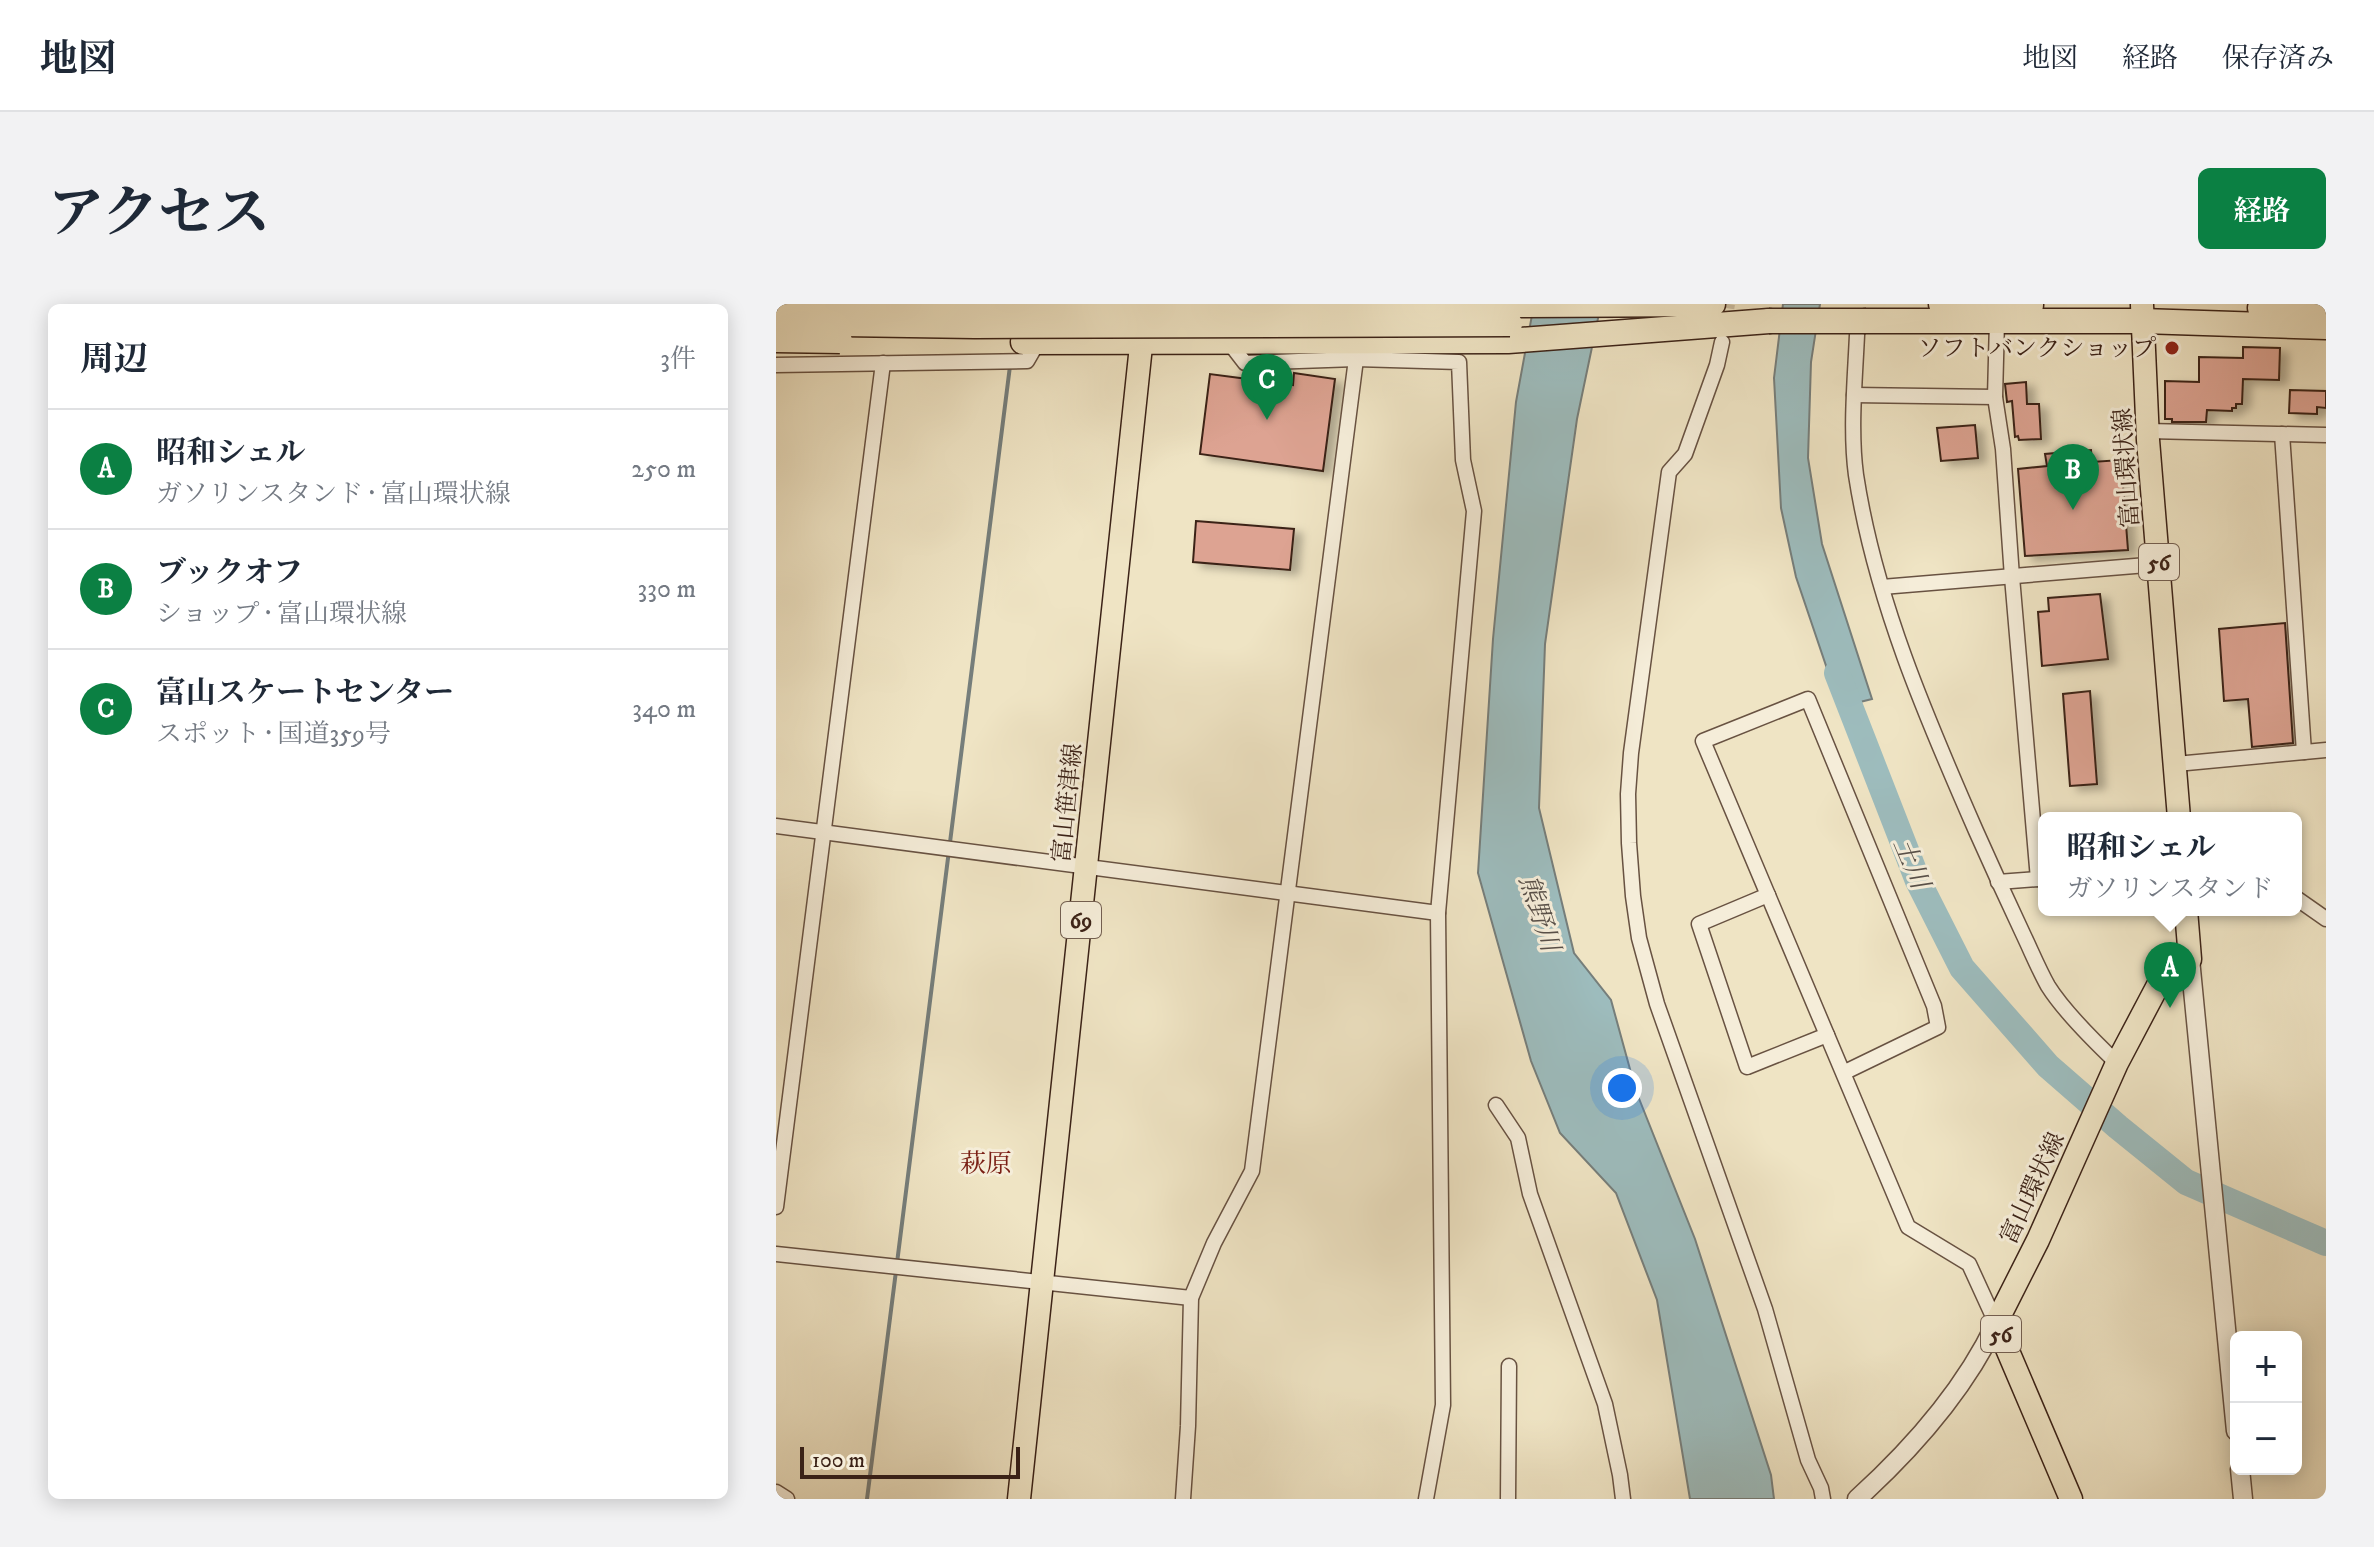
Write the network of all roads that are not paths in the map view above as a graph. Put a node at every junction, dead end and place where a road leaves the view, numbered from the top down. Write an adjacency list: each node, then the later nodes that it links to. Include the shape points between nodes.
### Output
1 (1146, 304): 16 (main road, 富山笹津線 / 69)
2 (1713, 304): 9 (highway)
3 (1941, 304): 7 (highway)
4 (776, 305): 9 (highway, bridge)
5 (2276, 306): 6 (highway); 8 (highway)
6 (2326, 309)
7 (1998, 310): 8 (highway); 12 (highway); 22 (street)
8 (2142, 310): 11 (highway); 23 (main road, 富山環状線 / 56)
9 (1684, 318): 10 (highway, bridge, via 991,326); 12 (highway, bridge); 14 (highway, via 1508,341)
10 (776, 323)
11 (2326, 327)
12 (1862, 328): 21 (street)
13 (776, 340): 15 (highway, bridge)
14 (1228, 341): 16 (highway); 18 (street, via 1245,363)
15 (1030, 342): 16 (highway); 19 (street, via 1027,361)
16 (1141, 342): 36 (main road, 富山笹津線 / 69)
17 (1722, 342): 65 (street, via 1685,454 1669,472 1628,794 1633,896 1657,1004 1765,1309)
18 (1356, 359): 39 (street); 42 (street, via 1459,362 1463,460 1474,511)
19 (883, 363): 20 (street); 34 (street)
20 (776, 365)
21 (1854, 395): 22 (street); 28 (street, via 1855,471)
22 (1995, 397): 27 (street)
23 (2148, 431): 24 (street); 26 (main road, 富山環状線 / 56)
24 (2282, 434): 25 (street); 30 (street)
25 (2326, 435)
26 (2159, 564): 27 (street); 31 (main road, 富山環状線 / 56)
27 (2012, 577): 28 (street); 35 (street)
28 (1882, 587): 38 (street, via 1933,733)
29 (2326, 750): 30 (street)
30 (2304, 752): 31 (street)
31 (2176, 764): 32 (main road, 富山環状線 / 56)
32 (2179, 812)
33 (776, 826): 34 (street)
34 (823, 832): 36 (street); 50 (street)
35 (2038, 847)
36 (1087, 868): 39 (street); 52 (main road, 富山笹津線 / 69)
37 (2038, 878): 38 (street)
38 (1998, 882): 47 (street, via 2049,988)
39 (1287, 892): 42 (street); 53 (street, via 1252,1171)
40 (1768, 895): 46 (street); 46 (street, via 1699,924 1747,1067); 48 (street, via 1703,741 1808,699 1934,1006 1938,1027)
41 (2302, 902): 44 (street)
42 (1438, 913): 62 (street, via 1443,1405)
43 (2186, 916): 45 (main road)
44 (2326, 919)
45 (2190, 959): 47 (main road, 富山環状線 / 56, via 2165,972); 56 (street)
46 (1827, 1035): 48 (street)
47 (2115, 1068): 54 (main road, 富山環状線 / 56)
48 (1843, 1073): 54 (street, via 1908,1227 1969,1264)
49 (1496, 1105): 64 (street, via 1518,1138 1530,1194 1605,1404)
50 (776, 1207)
51 (776, 1254): 52 (street)
52 (1042, 1282): 53 (street); 60 (main road, 富山笹津線 / 69)
53 (1191, 1298): 61 (street)
54 (1996, 1323): 66 (street, via 1936,1418); 67 (main road, 56)
55 (1509, 1366): 63 (street)
56 (2233, 1403)
57 (2241, 1475): 68 (street)
58 (776, 1492): 59 (street)
59 (787, 1499)
60 (1019, 1499)
61 (1183, 1499)
62 (1426, 1499)
63 (1508, 1499)
64 (1623, 1499)
65 (1823, 1499)
66 (1857, 1499)
67 (2071, 1499)
68 (2243, 1499)

